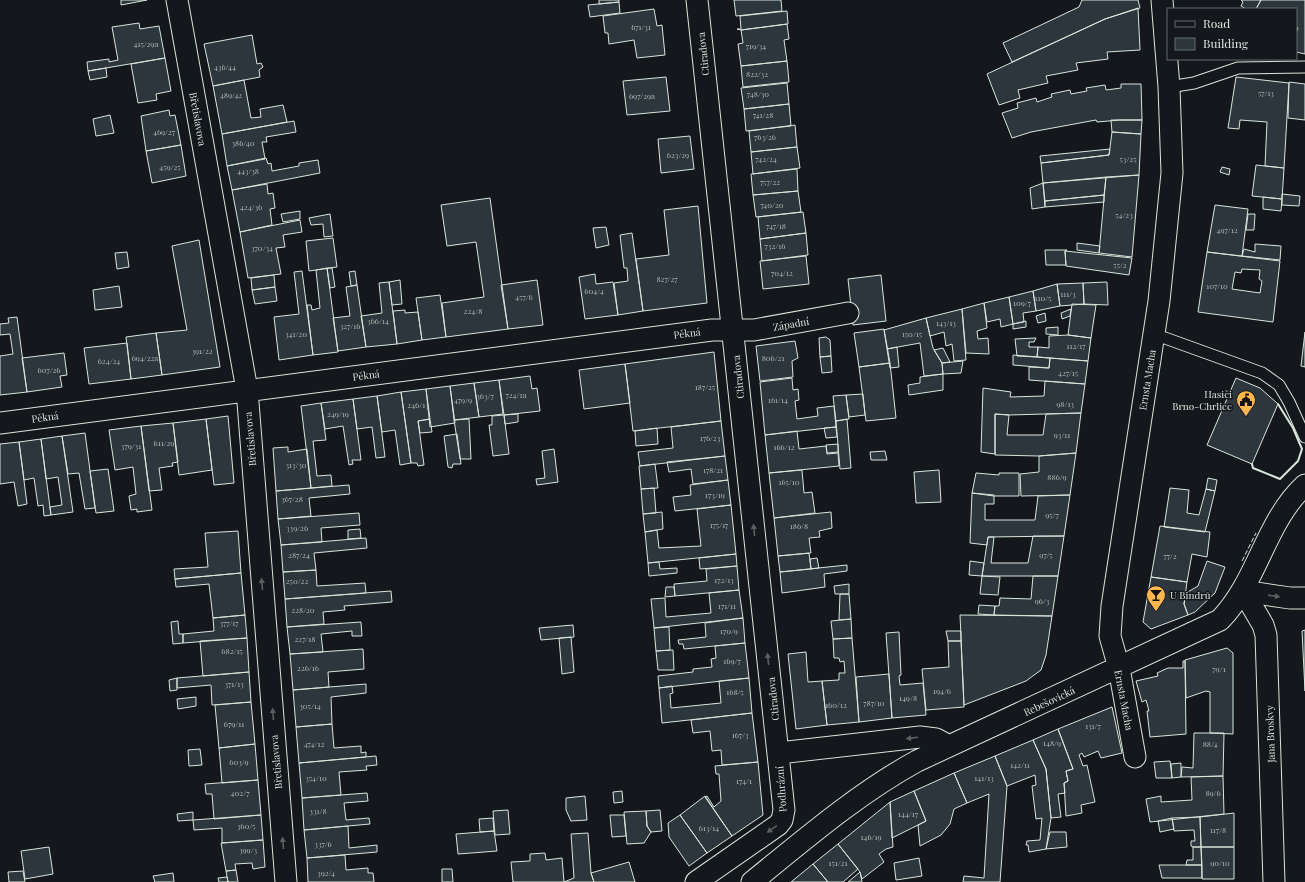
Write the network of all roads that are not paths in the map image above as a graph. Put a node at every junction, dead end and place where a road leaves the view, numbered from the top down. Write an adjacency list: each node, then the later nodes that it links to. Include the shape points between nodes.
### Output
1 (177, 0): 9 (street, Břetislavova)
2 (697, 0): 7 (street, Ctiradova)
3 (1162, 0): 5 (street, Ernsta Macha)
4 (1305, 67): 5 (lane, via 1238,68 1198,82)
5 (1169, 87): 8 (street, Ernsta Macha, via 1172,173)
6 (848, 313): 7 (street, Západní, via 754,330)
7 (732, 330): 9 (street, Pěkná, via 712,330); 17 (street, Ctiradova, one-way to 7)
8 (1154, 336): 11 (lane, via 1262,373 1279,385); 15 (street, Ernsta Macha, via 1112,606 1110,636)
9 (247, 390): 10 (street, Pěkná); 19 (street, Břetislavova, one-way to 9)
10 (0, 423)
11 (1305, 436)
12 (1305, 485): 13 (street, Rebešovická, via 1285,507)
13 (1243, 591): 14 (street, one-way to 14); 15 (street, Rebešovická, via 1226,614 1214,624); 22 (street, Jana Broskvy, via 1266,634)
14 (1305, 598)
15 (1119, 668): 16 (street, Rebešovická); 18 (street, Ernsta Macha)
16 (948, 746): 17 (street, Podhrázní, one-way to 17, via 936,739 920,737); 21 (street, Rebešovická, via 885,778)
17 (779, 753): 20 (street, Podhrázní, one-way to 20, via 784,810 782,820)
18 (1136, 757)
19 (286, 882)
20 (696, 882)
21 (752, 882)
22 (1274, 882)

